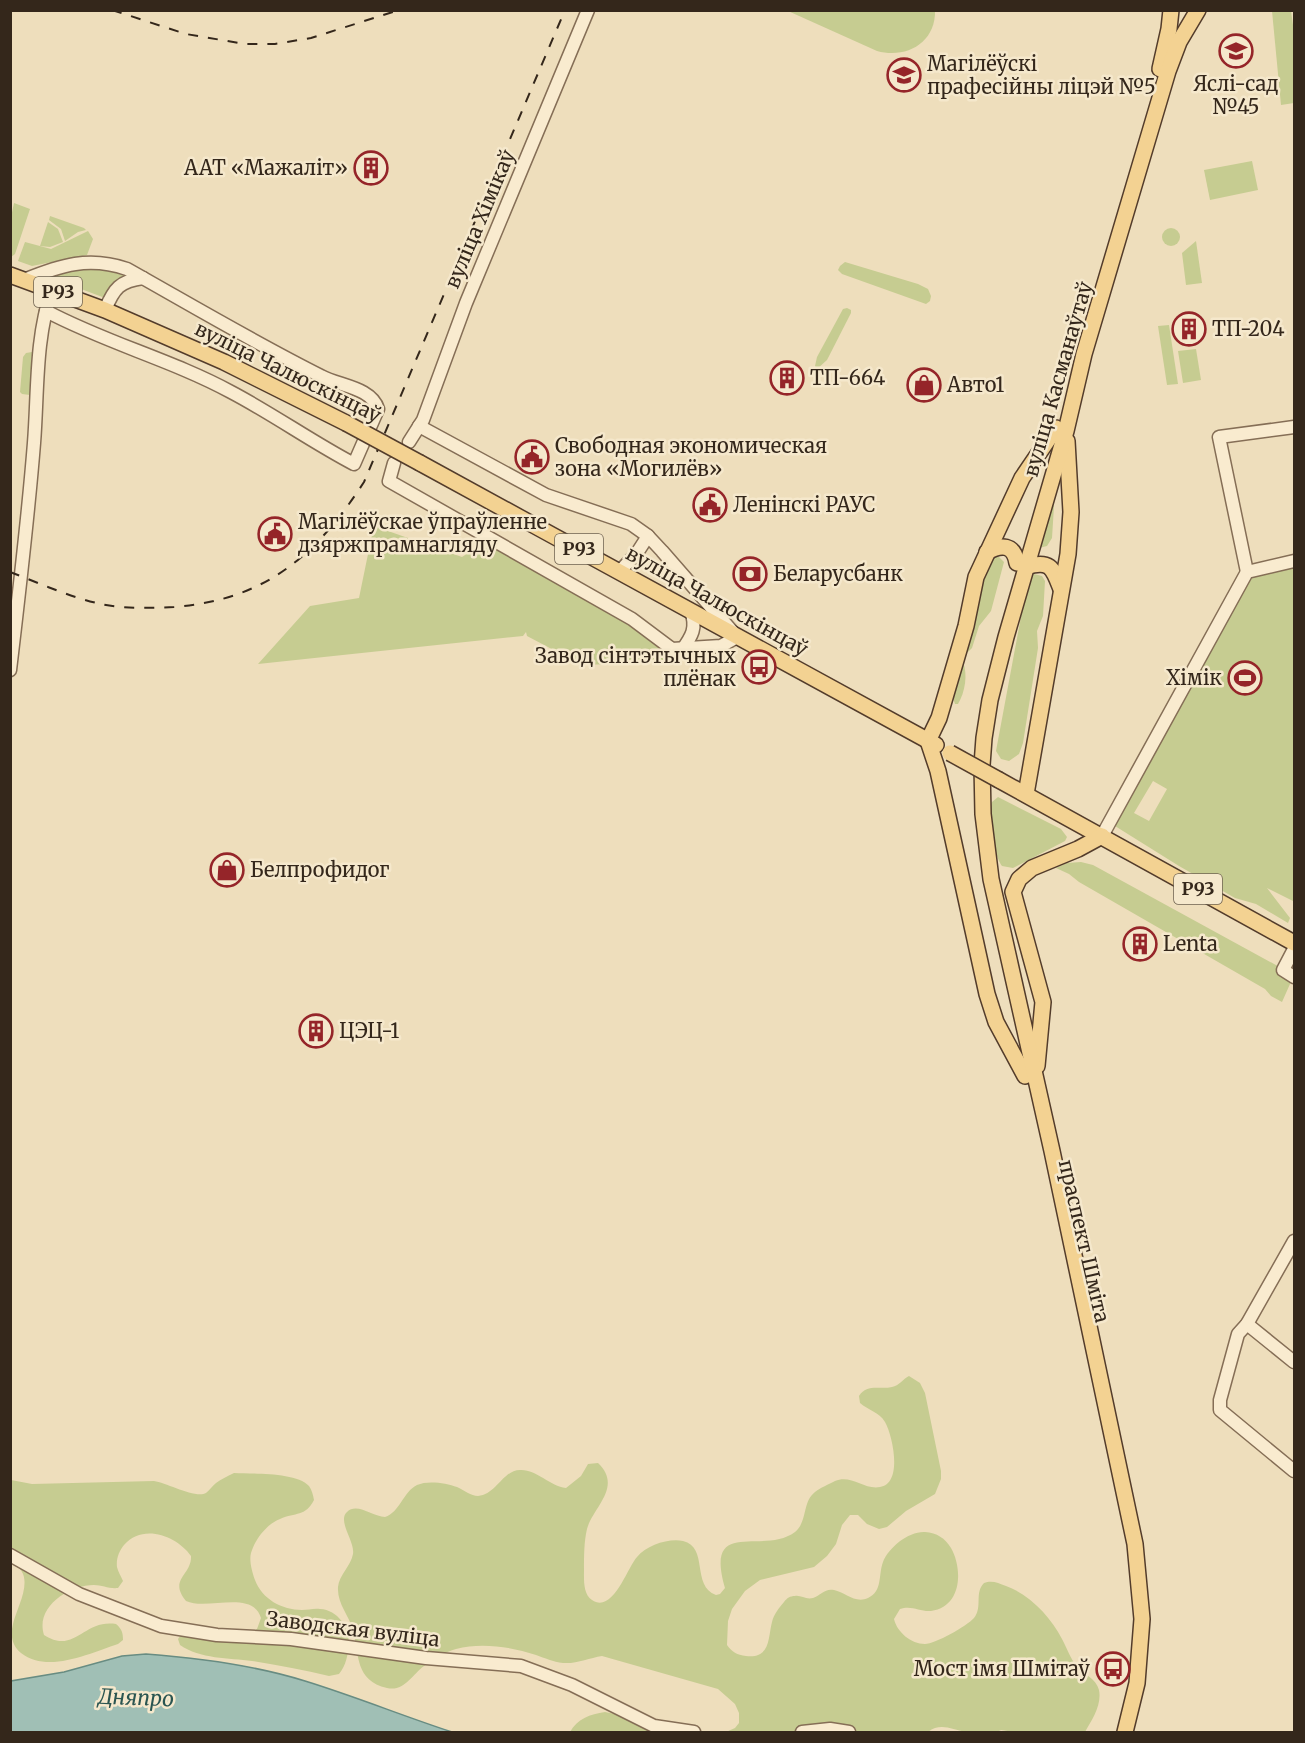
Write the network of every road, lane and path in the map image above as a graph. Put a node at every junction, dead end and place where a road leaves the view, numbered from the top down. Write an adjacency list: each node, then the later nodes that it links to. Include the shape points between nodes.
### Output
1 (588, 10): 10 (street, вуліца Хімікаў)
2 (1171, 10): 4 (main road, вуліца Касманаўтаў, via 1164,55)
3 (1198, 10): 4 (main road, вуліца Касманаўтаў, via 1168,71)
4 (1123, 211): 12 (main road, вуліца Касманаўтаў)
5 (17, 278): 6 (street, via 88,262 109,263); 7 (main road, вуліца Чалюскінцаў / Р93)
6 (143, 278): 8 (street, via 120,284); 9 (street, via 324,378 361,391 376,402 378,409 354,464 231,392 174,365 79,329)
7 (52, 290): 8 (main road, вуліца Чалюскінцаў / Р93); 9 (street)
8 (105, 309): 19 (main road, вуліца Чалюскінцаў / Р93, bridge, via 346,423)
9 (46, 311): 25 (street, via 40,346 30,503)
10 (419, 426): 13 (street, вуліца Хімікаў); 15 (street, via 546,495 631,524)
11 (1294, 427): 20 (street, via 1219,437)
12 (1061, 429): 16 (main road, via 1022,478); 18 (main road, вуліца Касманаўтаў); 21 (main road, via 1071,512)
13 (409, 442)
14 (394, 463): 24 (street, via 389,480 632,619 672,649)
15 (648, 536): 19 (street); 23 (street)
16 (987, 552): 18 (main road, via 1001,546 1008,548); 26 (main road, via 976,577 939,718)
17 (1294, 561): 20 (street)
18 (1021, 565): 21 (main road, via 1046,564 1054,571); 27 (main road, вуліца Касманаўтаў, via 981,696)
19 (620, 571): 22 (main road, вуліца Чалюскінцаў / Р93)
20 (1247, 572): 29 (street)
21 (1061, 590): 28 (main road)
22 (691, 611): 23 (main road, вуліца Чалюскінцаў / Р93); 24 (street, via 694,629)
23 (737, 637): 24 (street, via 721,646); 26 (main road, вуліца Чалюскінцаў / Р93)
24 (682, 650)
25 (10, 670)
26 (928, 741): 28 (main road, вуліца Чалюскінцаў / Р93, bridge); 33 (main road, via 987,994 996,1022)
27 (977, 763): 33 (main road, праспект Шміта, via 972,808 981,877)
28 (1026, 794): 29 (main road, вуліца Чалюскінцаў / Р93)
29 (1102, 836): 30 (main road, вуліца Чалюскінцаў / Р93); 33 (main road, via 1032,868 1019,879 1013,892 1043,1002)
30 (1294, 943)
31 (1294, 949): 32 (street, via 1283,970)
32 (1294, 977)
33 (1030, 1077): 42 (main road, праспект Шміта, via 1126,1539 1132,1641); 43 (main road, праспект Шміта, via 1135,1544 1142,1619 1137,1683)
34 (1293, 1247): 35 (street)
35 (1247, 1324): 36 (street); 37 (street, via 1238,1334 1220,1393 1220,1410)
36 (1294, 1362)
37 (1294, 1471)
38 (10, 1555): 39 (street, Заводская вуліца, via 79,1594 161,1626 521,1666 572,1685 654,1726)
39 (694, 1732)
40 (802, 1732): 41 (street)
41 (849, 1732)
42 (1116, 1732)
43 (1125, 1732)

